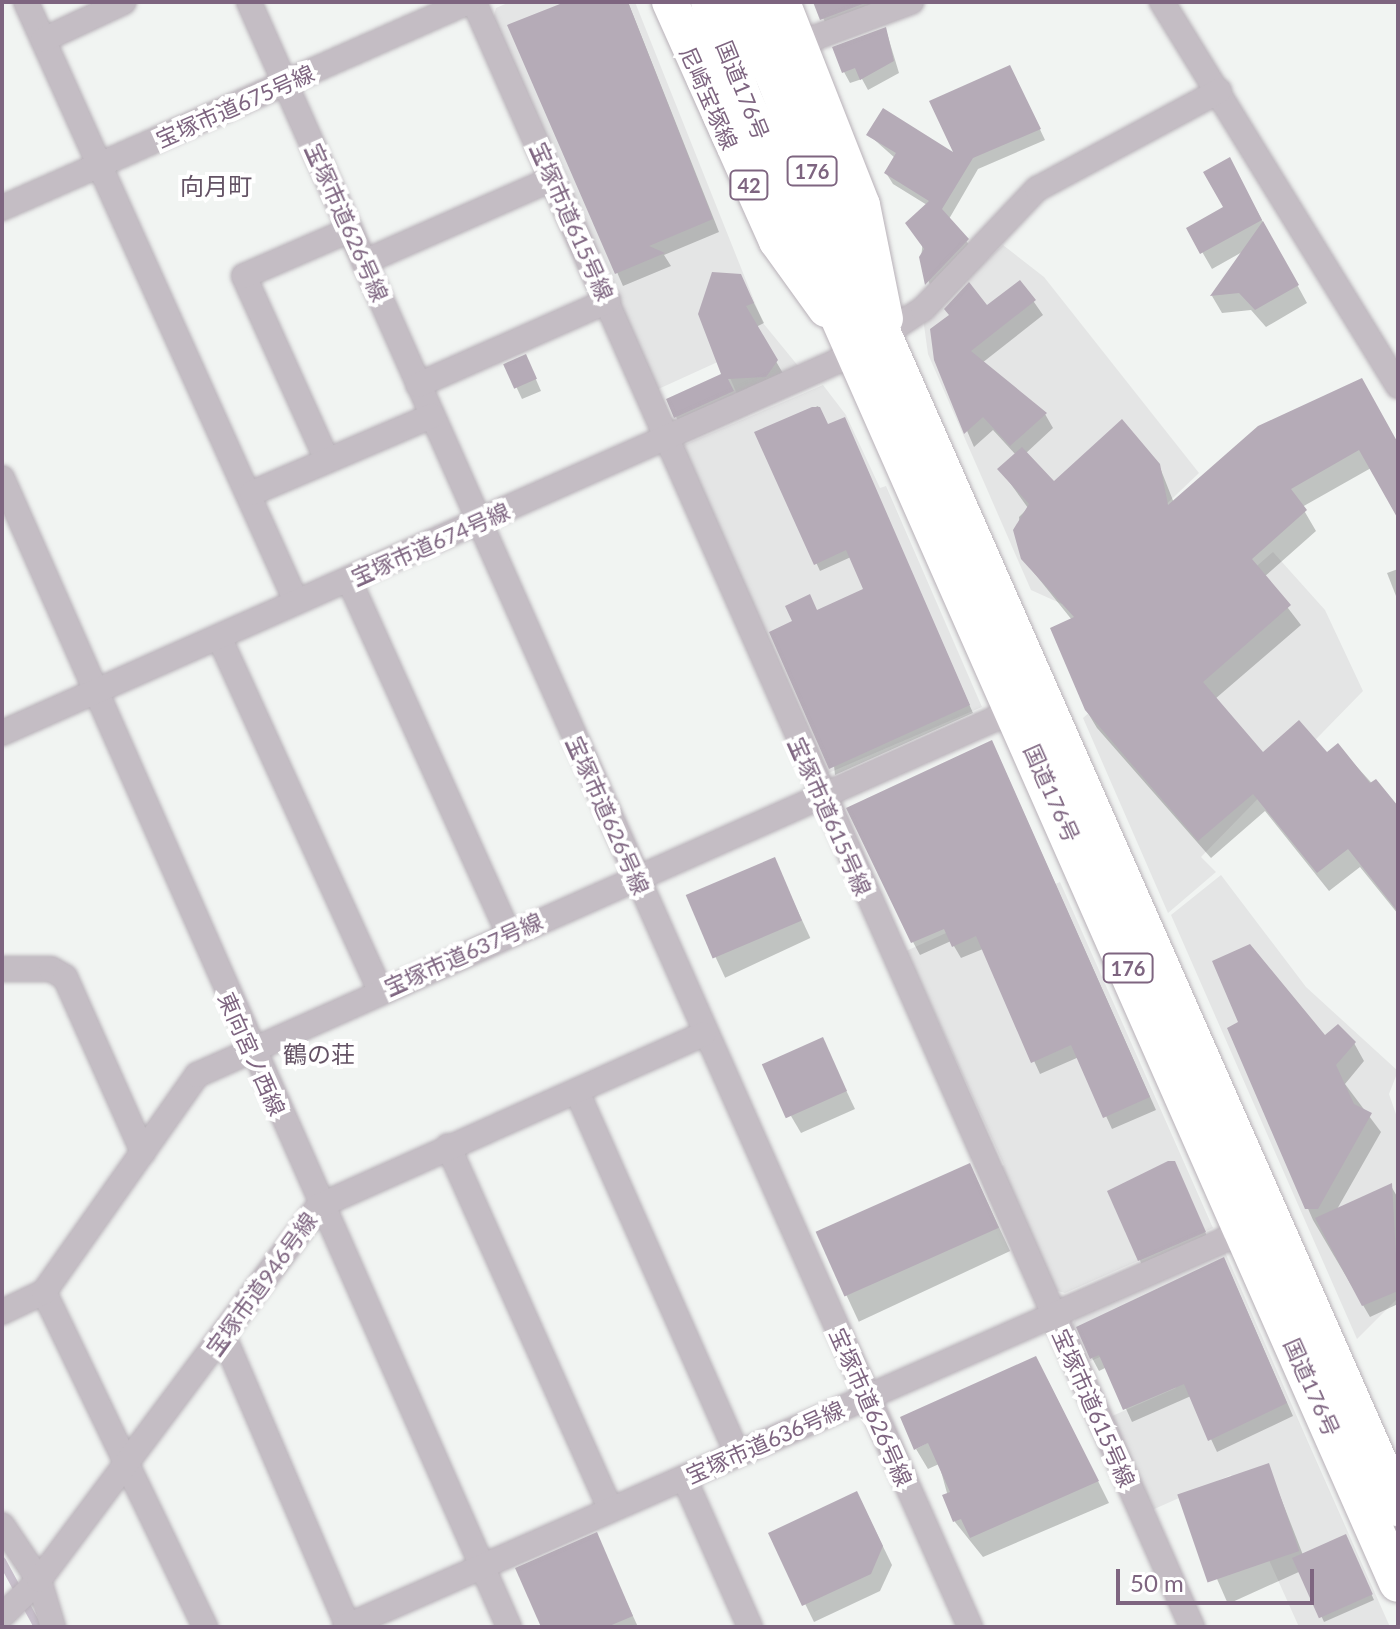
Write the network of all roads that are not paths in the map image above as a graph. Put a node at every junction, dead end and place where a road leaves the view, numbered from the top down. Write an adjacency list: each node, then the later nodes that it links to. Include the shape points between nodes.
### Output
1 (26, 2): 11 (street)
2 (124, 2): 11 (street)
3 (249, 2): 13 (street, 宝塚市道626号線)
4 (471, 2): 13 (street, 宝塚市道675号線); 16 (street, 宝塚市道615号線)
5 (670, 2): 21 (main road, 尼崎宝塚線 / 42, via 777,241)
6 (710, 2): 21 (highway, 国道176号 / 176, via 742,97)
7 (745, 2): 21 (highway, 国道176号 / 176, via 827,208)
8 (782, 2): 12 (main road)
9 (911, 2): 12 (street)
10 (1162, 2): 14 (street)
11 (43, 40): 15 (street)
12 (798, 44): 21 (main road, via 862,205)
13 (286, 84): 15 (street, 宝塚市道675号線); 18 (street, 宝塚市道626号線)
14 (1219, 91): 21 (street, 宝塚市道674号線, via 1037,189 923,309); 22 (street)
15 (100, 166): 17 (street, 宝塚市道675号線); 28 (street)
16 (552, 179): 19 (street); 20 (street, 宝塚市道615号線)
17 (2, 208)
18 (350, 230): 19 (street, 宝塚市道626号線); 26 (street, via 244,276)
19 (364, 262): 23 (street, 宝塚市道626号線)
20 (608, 301): 23 (street); 25 (street, 宝塚市道615号線)
21 (872, 344): 25 (street, 宝塚市道674号線); 34 (highway, 国道176号 / 176); 47 (highway, 国道176号 / 176)
22 (1396, 377)
23 (418, 385): 24 (street, 宝塚市道626号線)
24 (432, 416): 26 (street); 29 (street, 宝塚市道626号線)
25 (663, 439): 29 (street, 宝塚市道674号線); 36 (street, 宝塚市道615号線)
26 (327, 460): 28 (street)
27 (2, 478): 33 (street, 東向宮ノ西線)
28 (252, 493): 31 (street)
29 (478, 523): 30 (street, 宝塚市道674号線); 37 (street, 宝塚市道626号線)
30 (349, 580): 31 (street, 宝塚市道674号線); 38 (street)
31 (296, 601): 32 (street, 宝塚市道674号線)
32 (219, 637): 33 (street, 宝塚市道674号線); 40 (street)
33 (97, 695): 35 (street, 宝塚市道674号線); 42 (street, 東向宮ノ西線)
34 (1015, 710): 36 (street, 宝塚市道637号線); 47 (highway, 国道176号 / 176)
35 (2, 733)
36 (822, 798): 37 (street, 宝塚市道637号線); 50 (street, 宝塚市道615号線)
37 (637, 879): 38 (street, 宝塚市道637号線); 41 (street, 宝塚市道626号線)
38 (509, 934): 40 (street, 宝塚市道637号線)
39 (2, 969): 45 (street, via 51,969 65,977)
40 (380, 991): 42 (street, 宝塚市道637号線)
41 (703, 1034): 43 (street, 宝塚市道946号線); 52 (street, 宝塚市道626号線)
42 (250, 1051): 45 (street, 宝塚市道637号線, via 197,1075); 46 (street, 東向宮ノ西線)
43 (578, 1094): 44 (street, 宝塚市道946号線); 53 (street)
44 (448, 1146): 46 (street, 宝塚市道946号線); 57 (street)
45 (143, 1152): 48 (street, 宝塚市道637号線)
46 (319, 1206): 51 (street, 宝塚市道946号線); 59 (street, 東向宮ノ西線)
47 (1258, 1225): 50 (street, 宝塚市道636号線); 56 (highway, 国道176号 / 176); 60 (highway, 国道176号 / 176)
48 (44, 1292): 49 (street, 宝塚市道637号線); 54 (street)
49 (2, 1312)
50 (1052, 1313): 52 (street, 宝塚市道636号線); 68 (street, 宝塚市道615号線)
51 (224, 1337): 54 (street, 宝塚市道946号線); 62 (street)
52 (866, 1396): 53 (street, 宝塚市道636号線); 67 (street, 宝塚市道626号線)
53 (737, 1453): 55 (street, 宝塚市道636号線)
54 (128, 1458): 61 (street, 宝塚市道946号線); 64 (street)
55 (684, 1478): 57 (street, 宝塚市道636号線); 66 (street)
56 (1398, 1507)
57 (610, 1509): 59 (street, 宝塚市道636号線)
58 (2, 1525): 61 (street)
59 (482, 1566): 62 (street, 宝塚市道636号線); 65 (street, 東向宮ノ西線)
60 (1398, 1583)
61 (22, 1597): 63 (street)
62 (346, 1626)
63 (53, 1627)
64 (205, 1627)
65 (509, 1627)
66 (750, 1627)
67 (970, 1627)
68 (1192, 1627)

